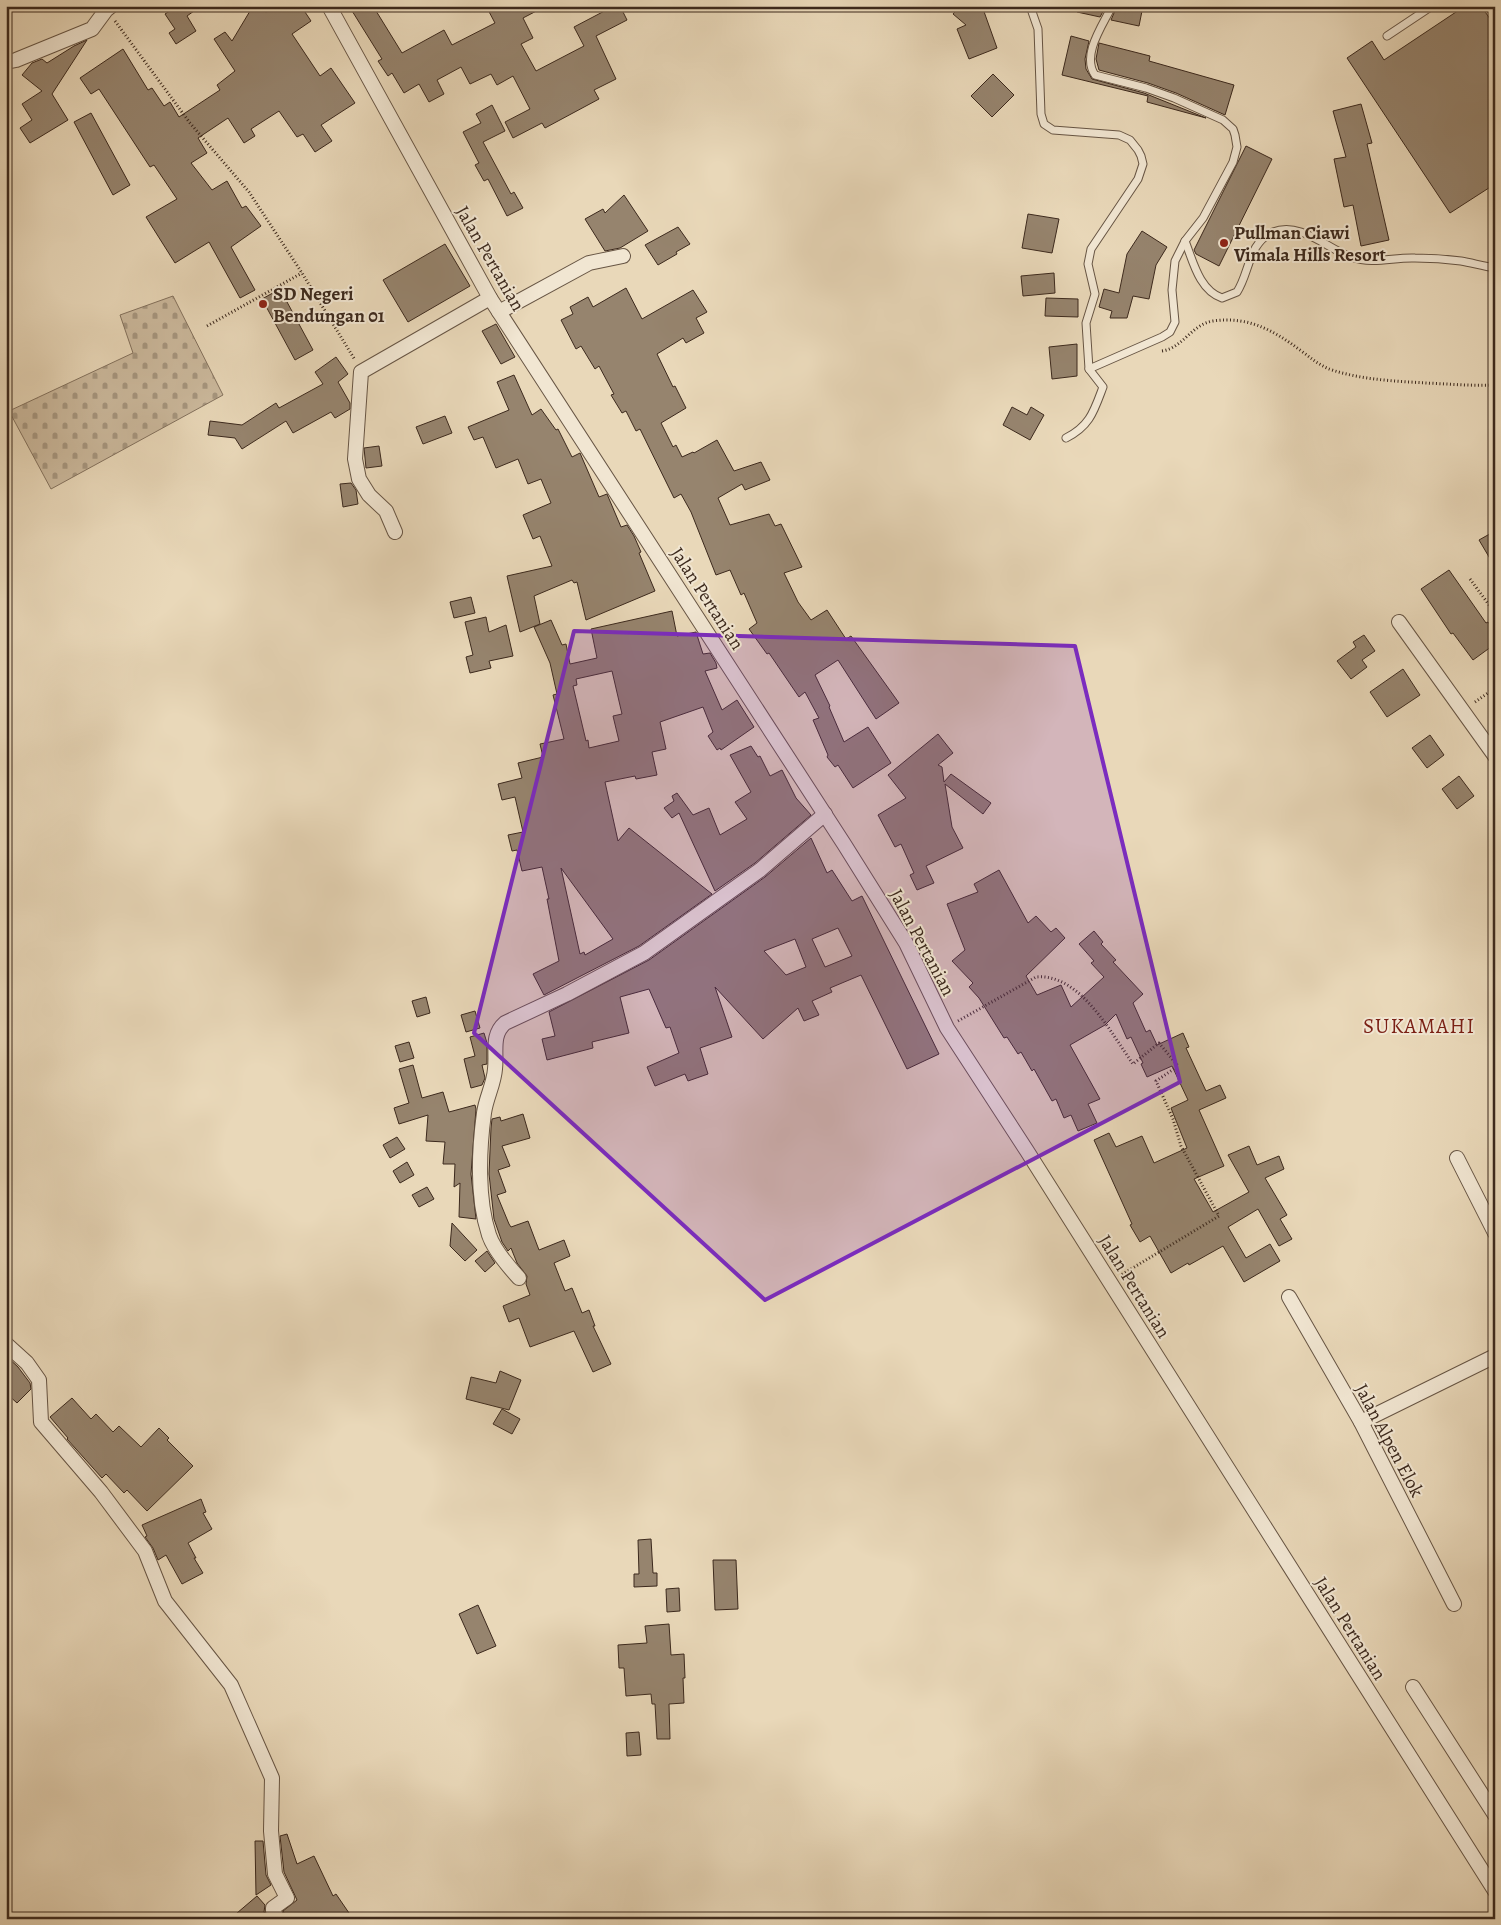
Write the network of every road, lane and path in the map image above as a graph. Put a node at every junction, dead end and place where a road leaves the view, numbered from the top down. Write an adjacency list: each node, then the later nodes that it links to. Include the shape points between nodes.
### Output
1 (329, 6): 12 (street, Jalan Pertanian)
2 (1030, 6): 16 (lane, via 1038,29 1044,124 1053,130 1119,135 1134,144 1142,164 1138,179 1091,249 1088,264 1095,294 1086,323)
3 (1112, 6): 8 (lane, via 1089,60 1094,74 1174,98 1223,120 1235,135 1232,162 1202,218)
4 (1432, 6): 6 (lane)
5 (109, 8): 7 (street, via 92,29); 11 (path, via 190,123 249,192)
6 (1387, 36)
7 (6, 62)
8 (1185, 241): 10 (lane, via 1200,280 1218,297 1225,298 1237,292 1251,255 1261,240 1274,232 1286,230 1298,231 1362,261 1422,258); 15 (lane, via 1173,269 1175,322 1166,335)
9 (623, 256): 13 (street, via 589,263)
10 (1495, 268)
11 (302, 273): 14 (path); 17 (path)
12 (490, 298): 13 (street, Jalan Pertanian); 17 (street)
13 (499, 312): 27 (street, Jalan Pertanian)
14 (207, 326)
15 (1142, 347): 16 (lane); 18 (path, via 1151,351 1166,350 1180,344 1206,323 1244,322 1274,332 1324,367 1340,372 1366,378)
16 (1089, 369): 19 (lane, via 1103,387 1085,425)
17 (361, 372): 20 (street, via 355,459 359,479 369,495 386,511)
18 (1495, 385)
19 (1066, 438)
20 (395, 532)
21 (1470, 578): 22 (path)
22 (1495, 613)
23 (1399, 622): 25 (street)
24 (1495, 688): 25 (path)
25 (1463, 711): 26 (street)
26 (1495, 756)
27 (825, 814): 28 (street, Jalan Pertanian, via 906,943); 31 (street, via 760,870 666,938 618,967 500,1027 495,1044 495,1069 484,1112 480,1190 489,1236)
28 (947, 1028): 32 (street, Jalan Pertanian); 32 (path, via 1036,977 1046,976 1078,991 1133,1064 1159,1043 1178,1066 1156,1081 1181,1146 1219,1216)
29 (1457, 1158): 30 (street)
30 (1495, 1233)
31 (520, 1278)
32 (1110, 1282): 40 (street, Jalan Pertanian)
33 (1289, 1297): 36 (street, Jalan Alpen Elok)
34 (6, 1344): 41 (street, via 27,1363 39,1380 41,1422 101,1492 145,1551 165,1601 231,1685 272,1778 271,1831 275,1874 287,1898 273,1908)
35 (1495, 1356): 36 (street)
36 (1361, 1422): 37 (street, Jalan Alpen Elok)
37 (1454, 1604)
38 (1413, 1687): 39 (street)
39 (1495, 1815)
40 (1495, 1890)
41 (278, 1919)

